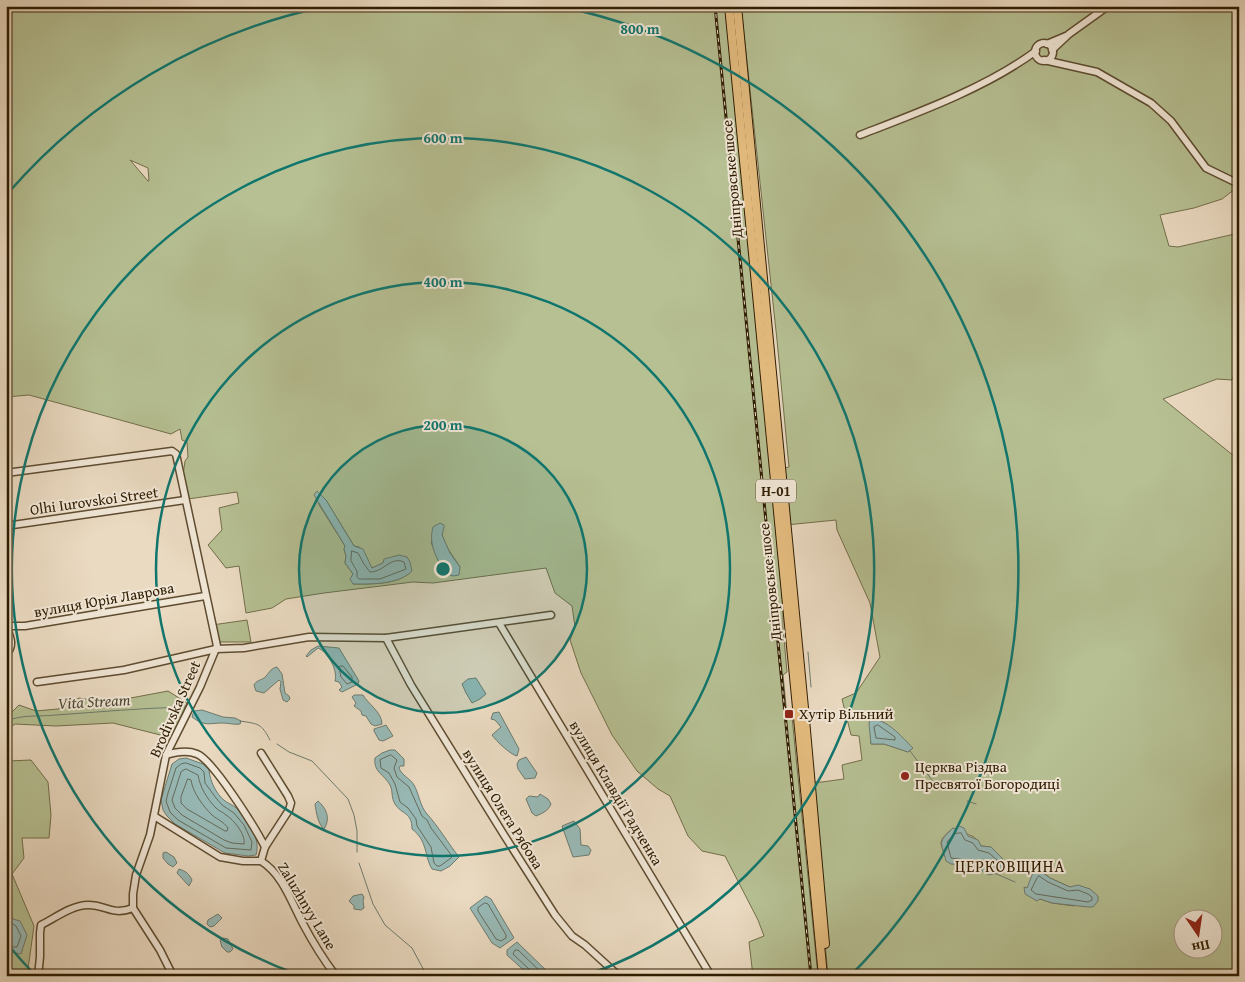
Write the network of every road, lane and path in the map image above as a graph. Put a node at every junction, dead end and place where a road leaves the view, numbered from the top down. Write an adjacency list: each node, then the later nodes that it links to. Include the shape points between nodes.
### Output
1 (729, 6): 34 (main road, Дніпровське шосе / Н-01)
2 (737, 6): 35 (main road, Дніпровське шосе / Н-01)
3 (1108, 6): 4 (street)
4 (1069, 34): 5 (street); 7 (street)
5 (1047, 44): 6 (street, via 1041,44); 7 (street)
6 (1036, 51): 8 (street); 9 (street)
7 (1053, 51): 8 (street, via 1050,58); 10 (street, via 1055,60)
8 (1042, 59): 9 (street); 10 (street)
9 (1017, 64): 11 (street, via 922,111)
10 (1062, 64): 12 (street, via 1097,72 1150,103 1171,121 1206,168)
11 (860, 135)
12 (1239, 184)
13 (6, 474): 14 (street, Brodivska Street, via 175,452)
14 (185, 500): 15 (street, Olhi Iurovskoi Street); 16 (street, Brodivska Street)
15 (6, 526)
16 (205, 596): 20 (street, Brodivska Street); 21 (street, вулиця Юрія Лаврова, via 25,626 6,626 12,643)
17 (551, 615): 18 (street)
18 (499, 622): 19 (street); 33 (street, вулиця Клавдії Радченка)
19 (386, 638): 20 (street, via 309,637 244,648); 32 (street, вулиця Олега Рябова, via 411,685 555,914 572,936)
20 (216, 649): 22 (street, via 124,670); 24 (street, Brodivska Street)
21 (6, 654)
22 (37, 682)
23 (261, 753): 26 (street, Zaluzhnyy Lane, via 291,803)
24 (166, 755): 25 (street, Brodivska Street); 26 (street, via 186,752 206,759)
25 (154, 816): 27 (street, via 220,856); 28 (street, Brodivska Street, via 136,875)
26 (266, 847): 27 (street, Zaluzhnyy Lane)
27 (261, 861): 31 (street, Zaluzhnyy Lane, via 271,867 287,891)
28 (133, 908): 29 (street, via 114,912 101,906 86,905 41,925); 30 (street)
29 (38, 976)
30 (173, 976)
31 (336, 976)
32 (620, 976)
33 (712, 976)
34 (823, 976)
35 (828, 976)

